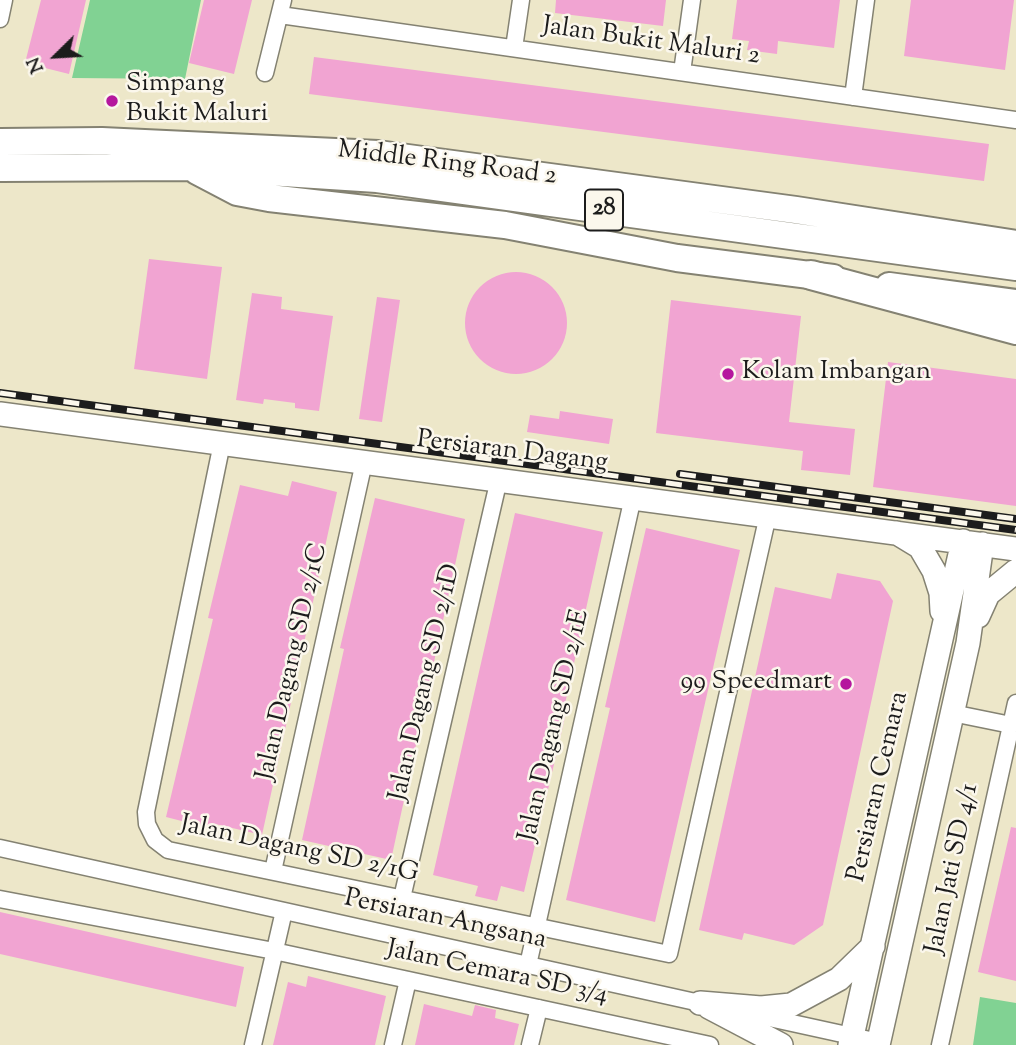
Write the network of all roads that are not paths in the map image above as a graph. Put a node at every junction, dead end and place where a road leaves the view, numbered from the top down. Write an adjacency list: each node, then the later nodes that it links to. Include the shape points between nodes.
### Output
1 (4, 0): 6 (street)
2 (521, 0): 7 (street)
3 (692, 0): 8 (street)
4 (866, 0): 10 (street)
5 (281, 7): 7 (street, Jalan Bukit Maluri 2); 9 (street)
6 (0, 19)
7 (514, 48): 8 (street, Jalan Bukit Maluri 2)
8 (682, 72): 10 (street, Jalan Bukit Maluri 2)
9 (265, 73)
10 (853, 97): 11 (street, Jalan Bukit Maluri 2)
11 (1016, 120)
12 (0, 142): 15 (highway, Middle Ring Road 2 / 28, via 102,141 378,154)
13 (190, 167): 14 (highway, Middle Ring Road 2 / 28); 16 (highway, Middle Ring Road 2 / 28, via 377,179); 17 (highway, via 237,191 258,196 505,225 677,258)
14 (0, 168)
15 (1016, 244)
16 (1016, 267)
17 (811, 275): 18 (highway); 19 (highway)
18 (1016, 303)
19 (1016, 330)
20 (0, 414): 21 (main road, Persiaran Dagang)
21 (222, 443): 22 (main road, Persiaran Dagang); 36 (street, Jalan Dagang SD 2/1G, via 146,818 155,840 168,850)
22 (364, 462): 23 (main road, Persiaran Dagang); 36 (street, Jalan Dagang SD 2/1C)
23 (499, 479): 24 (main road, Persiaran Dagang); 37 (street, Jalan Dagang SD 2/1D)
24 (633, 497): 25 (main road, Persiaran Dagang); 40 (street, Jalan Dagang SD 2/1E)
25 (768, 514): 26 (main road, Persiaran Dagang); 40 (street, Jalan Dagang SD 2/1G, via 669,954)
26 (894, 532): 27 (main road, Persiaran Dagang); 30 (main road, via 920,547 934,571 941,593)
27 (972, 542): 28 (main road, Persiaran Dagang); 30 (main road, Persiaran Cemara); 31 (main road, Persiaran Cemara)
28 (1016, 549)
29 (1016, 571): 31 (main road, via 988,594)
30 (942, 635): 41 (main road, Persiaran Cemara)
31 (968, 643): 33 (main road, Persiaran Cemara)
32 (1016, 703): 34 (street, Jalan Jati SD 4/1)
33 (952, 713): 34 (street); 49 (main road, Persiaran Cemara)
34 (1011, 726): 55 (street, Jalan Jati SD 4/1)
35 (0, 848): 39 (street, Persiaran Angsana)
36 (273, 871): 37 (street, Jalan Dagang SD 2/1G)
37 (402, 898): 40 (street, Jalan Dagang SD 2/1G)
38 (0, 899): 42 (street, Jalan Cemara SD 3/4)
39 (284, 911): 42 (street); 43 (street, Persiaran Angsana)
40 (536, 926): 43 (street, Jalan Dagang SD 2/1E)
41 (873, 946): 45 (main road, via 839,979 791,1005 761,1008); 48 (main road, Persiaran Cemara)
42 (274, 951): 44 (street, Jalan Cemara SD 3/4); 50 (street)
43 (528, 965): 45 (street, Persiaran Angsana)
44 (408, 980): 46 (street, Jalan Cemara SD 3/4); 51 (street)
45 (700, 1003): 48 (street, Persiaran Angsana); 54 (main road)
46 (539, 1008): 47 (street, Jalan Cemara SD 3/4); 52 (street)
47 (672, 1041): 53 (street, Jalan Cemara SD 3/4)
48 (851, 1041): 49 (street, Persiaran Angsana)
49 (878, 1044)
50 (253, 1045)
51 (393, 1045)
52 (530, 1045)
53 (710, 1045)
54 (781, 1045)
55 (940, 1045)

